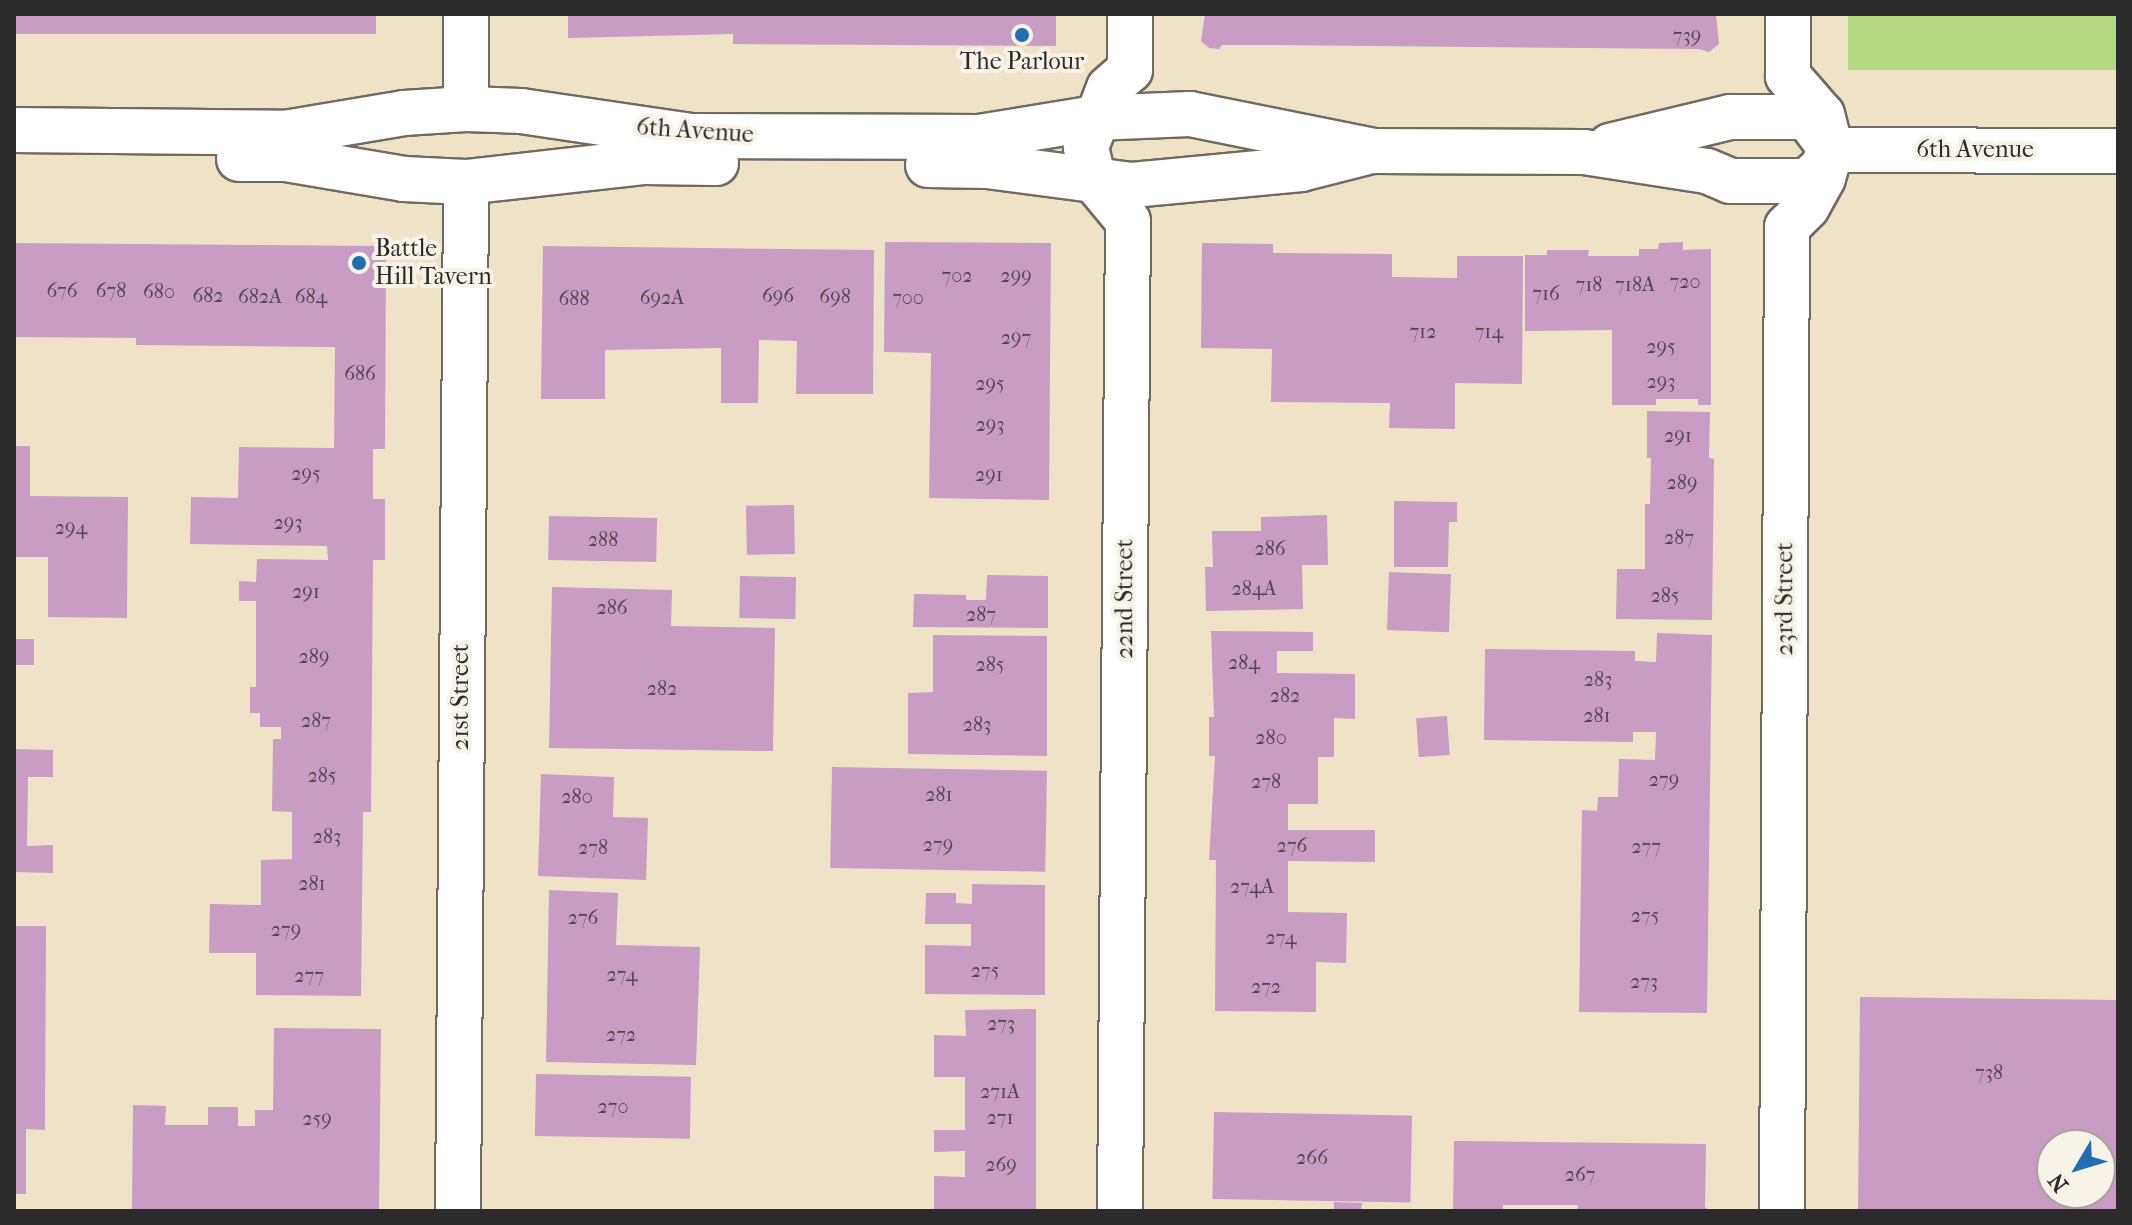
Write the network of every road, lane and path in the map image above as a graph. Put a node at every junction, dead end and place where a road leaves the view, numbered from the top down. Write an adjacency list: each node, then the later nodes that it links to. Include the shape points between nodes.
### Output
1 (466, 14): 4 (street)
2 (1130, 14): 5 (street, via 1130,70 1109,88)
3 (1788, 14): 7 (street, via 1788,76 1822,115)
4 (466, 109): 5 (street, 6th Avenue, via 521,111 691,136 979,137); 6 (street, 6th Avenue, via 404,113 285,133)
5 (1095, 118): 8 (street, 6th Avenue, via 1190,114); 12 (street, via 1086,147)
6 (14, 130)
7 (1831, 150): 9 (street, 6th Avenue); 10 (street, 6th Avenue, via 1807,181 1730,181 1707,171); 10 (street, 6th Avenue, via 1807,117 1730,117); 16 (street, 23rd Street, via 1807,207 1787,227)
8 (1374, 151): 10 (street, 6th Avenue); 12 (street, 6th Avenue, via 1301,169 1132,185)
9 (2118, 151)
10 (1584, 152)
11 (14, 158): 13 (street, 6th Avenue, via 286,159 404,179)
12 (1094, 180): 13 (street, 6th Avenue, via 987,166 645,162); 15 (street, 22nd Street, via 1128,221)
13 (466, 182): 14 (street, 21st Street)
14 (458, 1211)
15 (1120, 1211)
16 (1782, 1211)

